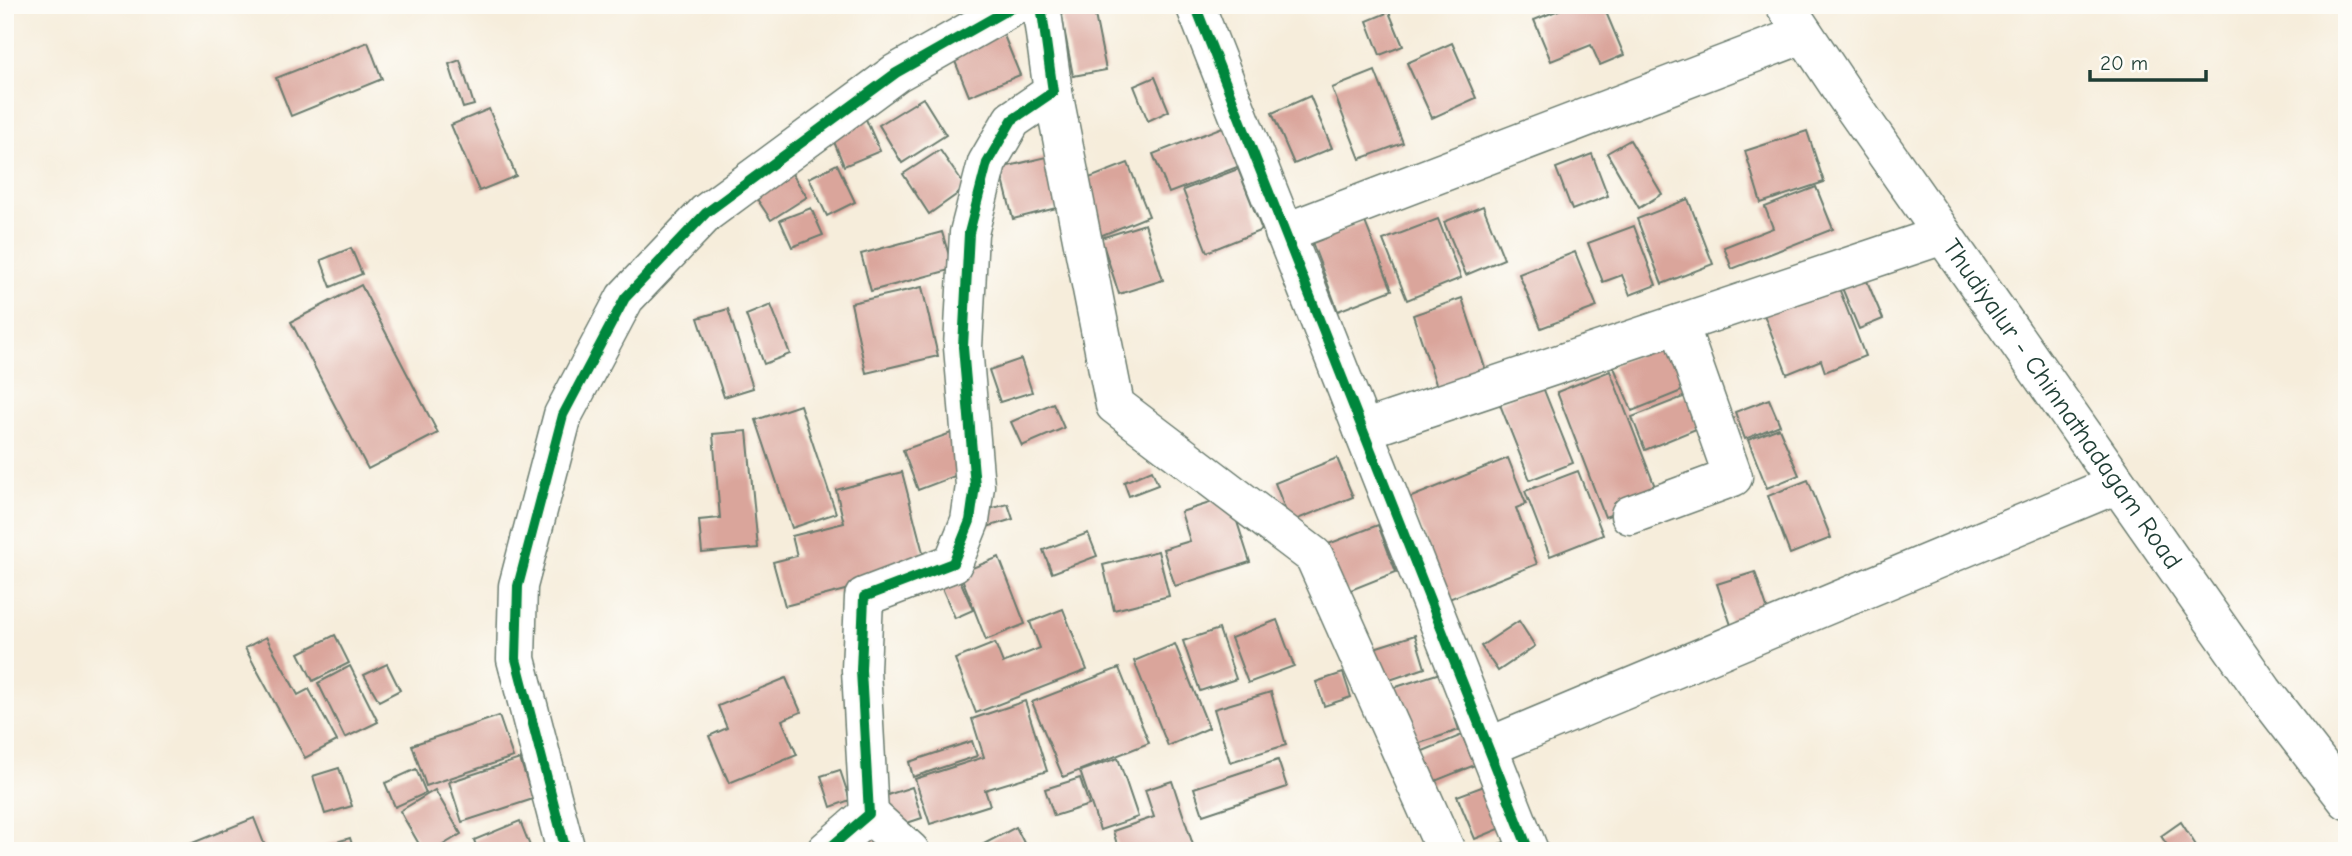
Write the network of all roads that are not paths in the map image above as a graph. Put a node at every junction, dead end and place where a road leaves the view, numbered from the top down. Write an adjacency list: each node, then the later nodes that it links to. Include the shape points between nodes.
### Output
1 (1016, 5): 15 (street, via 896,73 706,213 618,309 563,415 519,586 516,659)
2 (1041, 5): 5 (street)
3 (1195, 5): 6 (street)
4 (1795, 20): 6 (street); 7 (street, Thudiyalur - Chinnathadagam Road)
5 (1053, 92): 14 (street, via 1012,120 988,163 969,233 963,347 975,485 971,521 953,563 864,597 861,670); 18 (street, via 1115,405 1314,556)
6 (1284, 233): 9 (street)
7 (1943, 235): 8 (street); 10 (street, Thudiyalur - Chinnathadagam Road)
8 (1679, 324): 9 (street); 11 (street, via 1733,477)
9 (1363, 430): 12 (street)
10 (2117, 484): 12 (street); 13 (street, Thudiyalur - Chinnathadagam Road, via 2263,691)
11 (1630, 515)
12 (1488, 747): 19 (street)
13 (2347, 800)
14 (869, 814): 16 (street); 17 (street)
15 (566, 851)
16 (826, 851)
17 (910, 851)
18 (1446, 851)
19 (1529, 851)

